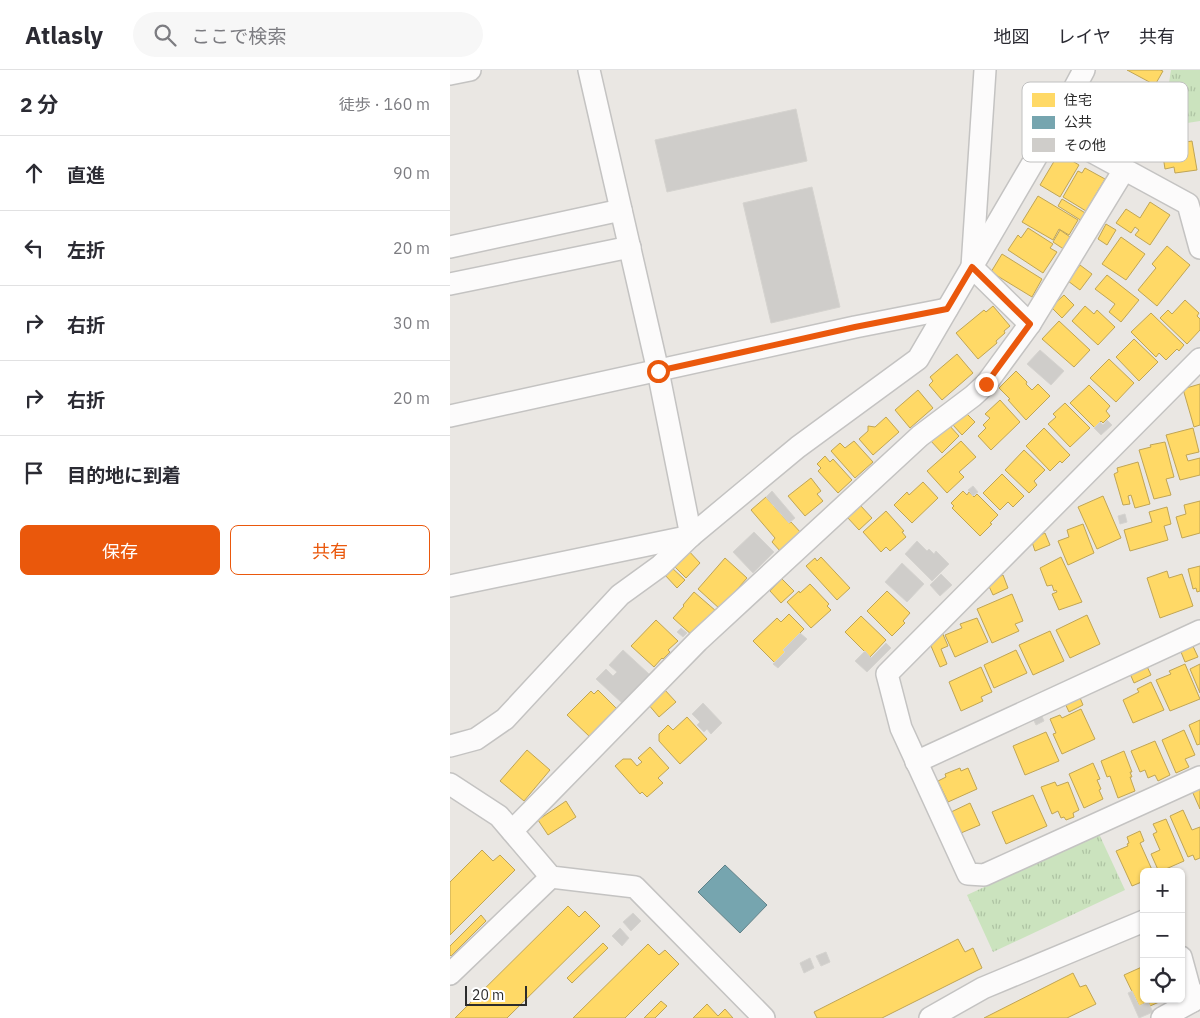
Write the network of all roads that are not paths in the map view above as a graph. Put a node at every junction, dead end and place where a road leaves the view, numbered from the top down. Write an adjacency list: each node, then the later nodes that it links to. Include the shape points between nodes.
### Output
1 (470, 70): 5 (street)
2 (589, 70): 11 (street)
3 (985, 70): 15 (street)
4 (1084, 70): 6 (street)
5 (450, 74)
6 (1078, 82)
7 (1033, 162): 15 (street)
8 (1110, 162): 9 (street)
9 (1124, 170): 10 (street); 18 (street)
10 (1194, 204): 14 (street)
11 (621, 210): 12 (street); 13 (street)
12 (450, 247)
13 (630, 247): 16 (street); 20 (street)
14 (1200, 248)
15 (972, 267): 17 (street); 18 (street)
16 (450, 284)
17 (947, 309): 20 (street); 22 (street, via 918,359 798,447)
18 (1030, 324): 29 (street, via 986,384 920,436 698,641)
19 (1200, 359): 26 (street, via 887,674 901,728)
20 (658, 371): 21 (street); 22 (street)
21 (450, 416)
22 (691, 536): 23 (street); 25 (street, via 660,566 620,595 506,719 476,739)
23 (450, 586)
24 (1200, 632): 26 (street)
25 (450, 746)
26 (916, 762): 27 (street, via 968,874 984,875)
27 (1200, 777)
28 (450, 784): 29 (street, via 499,816)
29 (512, 831): 30 (street)
30 (551, 878): 33 (street); 35 (street, via 635,887)
31 (1140, 923): 36 (street, via 982,988)
32 (1181, 958): 34 (street)
33 (450, 974)
34 (1196, 998): 37 (street)
35 (764, 1018)
36 (930, 1018)
37 (1162, 1018)

